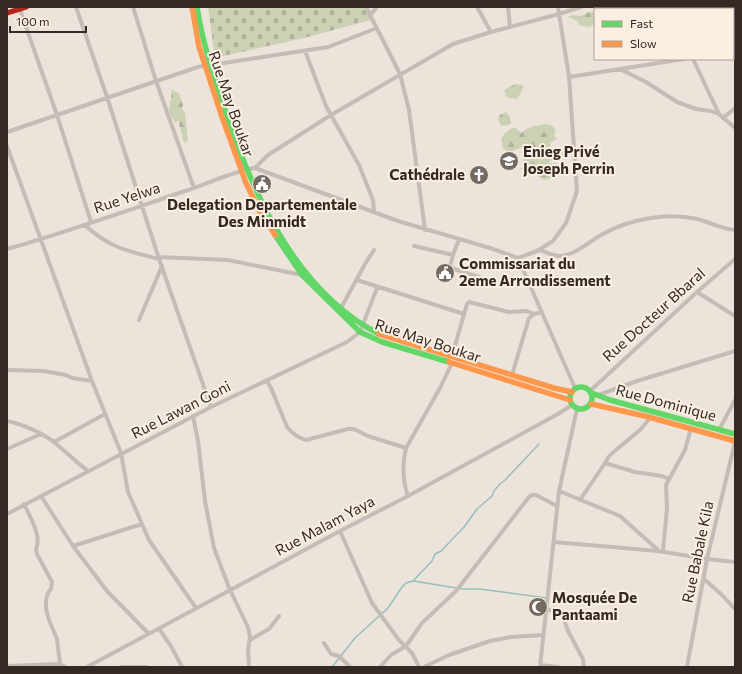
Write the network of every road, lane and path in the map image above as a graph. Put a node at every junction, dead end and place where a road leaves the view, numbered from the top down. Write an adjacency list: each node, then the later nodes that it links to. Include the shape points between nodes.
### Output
1 (26, 7): 12 (main road)
2 (76, 7): 27 (street)
3 (132, 7): 26 (street)
4 (192, 7): 22 (main road, Rue May Boukar, via 199,47)
5 (197, 7): 22 (main road, Rue May Boukar)
6 (366, 7): 15 (street)
7 (377, 7): 15 (street)
8 (477, 7): 18 (street)
9 (508, 7): 16 (street)
10 (558, 7): 14 (street)
11 (581, 7): 14 (street)
12 (19, 8): 13 (main road); 31 (street)
13 (7, 14)
14 (559, 14): 16 (street); 25 (street)
15 (370, 15): 17 (street)
16 (510, 26): 18 (street)
17 (377, 28): 19 (street, via 335,45); 24 (street)
18 (491, 32): 24 (street, via 453,44)
19 (305, 51): 22 (street); 30 (street)
20 (678, 60): 23 (street)
21 (693, 60): 29 (street)
22 (208, 64): 26 (street); 37 (main road, Rue May Boukar, via 222,117)
23 (620, 69): 25 (street); 29 (street, via 677,102)
24 (400, 74): 30 (street); 43 (street, via 409,110)
25 (569, 76): 50 (street, via 577,191 563,228)
26 (156, 81): 27 (street); 38 (street)
27 (107, 97): 31 (street); 39 (street)
28 (735, 108): 32 (street)
29 (719, 114): 32 (street)
30 (331, 115): 36 (street, via 268,155); 40 (street, via 359,165 373,200)
31 (57, 116): 34 (street); 41 (street)
32 (723, 118): 33 (street)
33 (735, 128)
34 (7, 132)
35 (7, 146): 45 (street)
36 (255, 168): 37 (street, Rue Yelwa); 40 (street)
37 (244, 170): 38 (street, Rue Yelwa); 56 (main road, Rue May Boukar, via 253,199); 61 (main road, Rue May Boukar, via 273,225 297,262)
38 (194, 188): 39 (street, Rue Yelwa)
39 (142, 206): 41 (street, Rue Yelwa); 52 (street)
40 (374, 212): 43 (street)
41 (91, 222): 42 (street, Rue Yelwa)
42 (85, 225): 45 (street, Rue Yelwa); 52 (street, via 97,236 121,249)
43 (425, 230): 46 (street)
44 (735, 230): 50 (street, via 696,219 662,216 613,229 564,255)
45 (41, 239): 48 (street, Rue Yelwa); 73 (street)
46 (459, 240): 51 (street); 53 (street)
47 (414, 246): 51 (street)
48 (7, 249)
49 (374, 250): 57 (street)
50 (540, 250): 53 (street)
51 (453, 255): 58 (street, via 451,268)
52 (159, 258): 55 (street); 56 (street, via 228,260)
53 (518, 258): 62 (street)
54 (735, 259): 60 (street, Rue Docteur Bbaral)
55 (162, 266): 66 (street); 80 (street)
56 (302, 275): 68 (main road, Rue May Boukar)
57 (357, 280): 59 (street); 61 (street)
58 (488, 280)
59 (377, 288): 63 (street); 67 (street, Rue Lawan Goni)
60 (697, 292): 65 (street); 76 (street, Rue Docteur Bbaral)
61 (341, 308): 67 (main road, Rue May Boukar)
62 (542, 312): 64 (street); 75 (street)
63 (464, 314): 64 (street, via 469,302 509,312 527,310); 70 (street)
64 (534, 314): 72 (street, via 529,318)
65 (735, 316)
66 (139, 320)
67 (363, 326): 68 (street, Rue Lawan Goni); 70 (main road, Rue May Boukar)
68 (360, 332): 70 (main road, Rue May Boukar, via 388,344); 74 (street, Rue Lawan Goni, via 347,342)
69 (735, 351): 76 (street)
70 (452, 360): 72 (main road, Rue May Boukar); 78 (main road, Rue May Boukar); 91 (street, via 440,388)
71 (7, 370): 73 (street, via 44,371)
72 (512, 375): 75 (main road, Rue May Boukar, via 554,388)
73 (92, 381): 82 (street)
74 (267, 381): 80 (street, Rue Lawan Goni); 91 (street, via 287,427 301,439 313,439 354,429)
75 (573, 390): 76 (main road, via 583,387); 78 (main road)
76 (593, 393): 79 (main road); 87 (main road, Rue Dominique)
77 (735, 400): 87 (street)
78 (571, 402): 81 (main road); 99 (street, Rue Malam Yaya, via 558,414)
79 (591, 404): 81 (main road, via 585,409); 84 (main road, Rue Dominique)
80 (211, 407): 83 (street, Rue Lawan Goni)
81 (577, 409): 97 (street)
82 (105, 414): 90 (street); 93 (street)
83 (193, 416): 93 (street, Rue Lawan Goni); 112 (street, via 214,548)
84 (651, 417): 86 (main road, Rue Dominique); 94 (street, via 636,434 610,455)
85 (7, 420): 88 (street)
86 (691, 428): 89 (main road, Rue Dominique); 96 (street, via 685,450)
87 (719, 430): 89 (main road, Rue Dominique)
88 (41, 434): 90 (street); 92 (street)
89 (733, 438): 109 (street, Rue Babale Kila)
90 (54, 442): 95 (street)
91 (406, 448): 99 (street, via 403,477)
92 (7, 449)
93 (122, 453): 95 (street, Rue Lawan Goni); 104 (street, via 128,492)
94 (605, 463): 96 (street); 100 (street)
95 (88, 470): 98 (street, Rue Lawan Goni)
96 (669, 479): 108 (street, via 666,485 667,508)
97 (559, 491): 100 (street); 102 (street)
98 (41, 496): 101 (street, Rue Lawan Goni); 107 (street)
99 (408, 496): 105 (street, Rue Malam Yaya)
100 (580, 500): 108 (street, via 620,516)
101 (24, 504): 103 (street, Rue Lawan Goni); 124 (street, via 37,535 37,554 52,582 46,609 57,639)
102 (557, 506): 106 (street); 123 (street, via 536,495 529,497 456,591 422,623)
103 (7, 514)
104 (142, 524): 107 (street); 116 (street, via 149,540)
105 (340, 531): 112 (street, Rue Malam Yaya); 123 (street, via 372,603)
106 (554, 542): 108 (street); 114 (street)
107 (73, 546): 119 (street, via 107,591)
108 (661, 551): 109 (street)
109 (707, 559): 110 (street); 111 (street, Rue Babale Kila)
110 (735, 562)
111 (704, 579): 115 (street); 139 (street, Rue Babale Kila)
112 (230, 590): 116 (street, Rue Malam Yaya); 121 (street, via 248,627)
113 (735, 601): 115 (street)
114 (547, 607): 120 (street); 138 (street, via 562,614 583,659)
115 (733, 607)
116 (196, 608): 118 (street, Rue Malam Yaya)
117 (279, 616): 121 (street, via 268,629)
118 (159, 629): 119 (street, Rue Malam Yaya); 131 (street)
119 (148, 633): 128 (street, Rue Malam Yaya)
120 (543, 635): 126 (street); 136 (street, via 490,641 449,655)
121 (250, 640): 132 (street)
122 (324, 643): 133 (street, via 331,654)
123 (406, 646): 134 (street, via 391,655); 135 (street, via 416,658)
124 (60, 664): 125 (street); 127 (street)
125 (7, 666)
126 (540, 666): 137 (street)
127 (65, 667)
128 (87, 667)
129 (121, 667): 130 (street)
130 (147, 667)
131 (182, 667)
132 (249, 667)
133 (350, 667)
134 (380, 667)
135 (419, 667)
136 (424, 667)
137 (558, 667)
138 (584, 667)
139 (687, 667)

